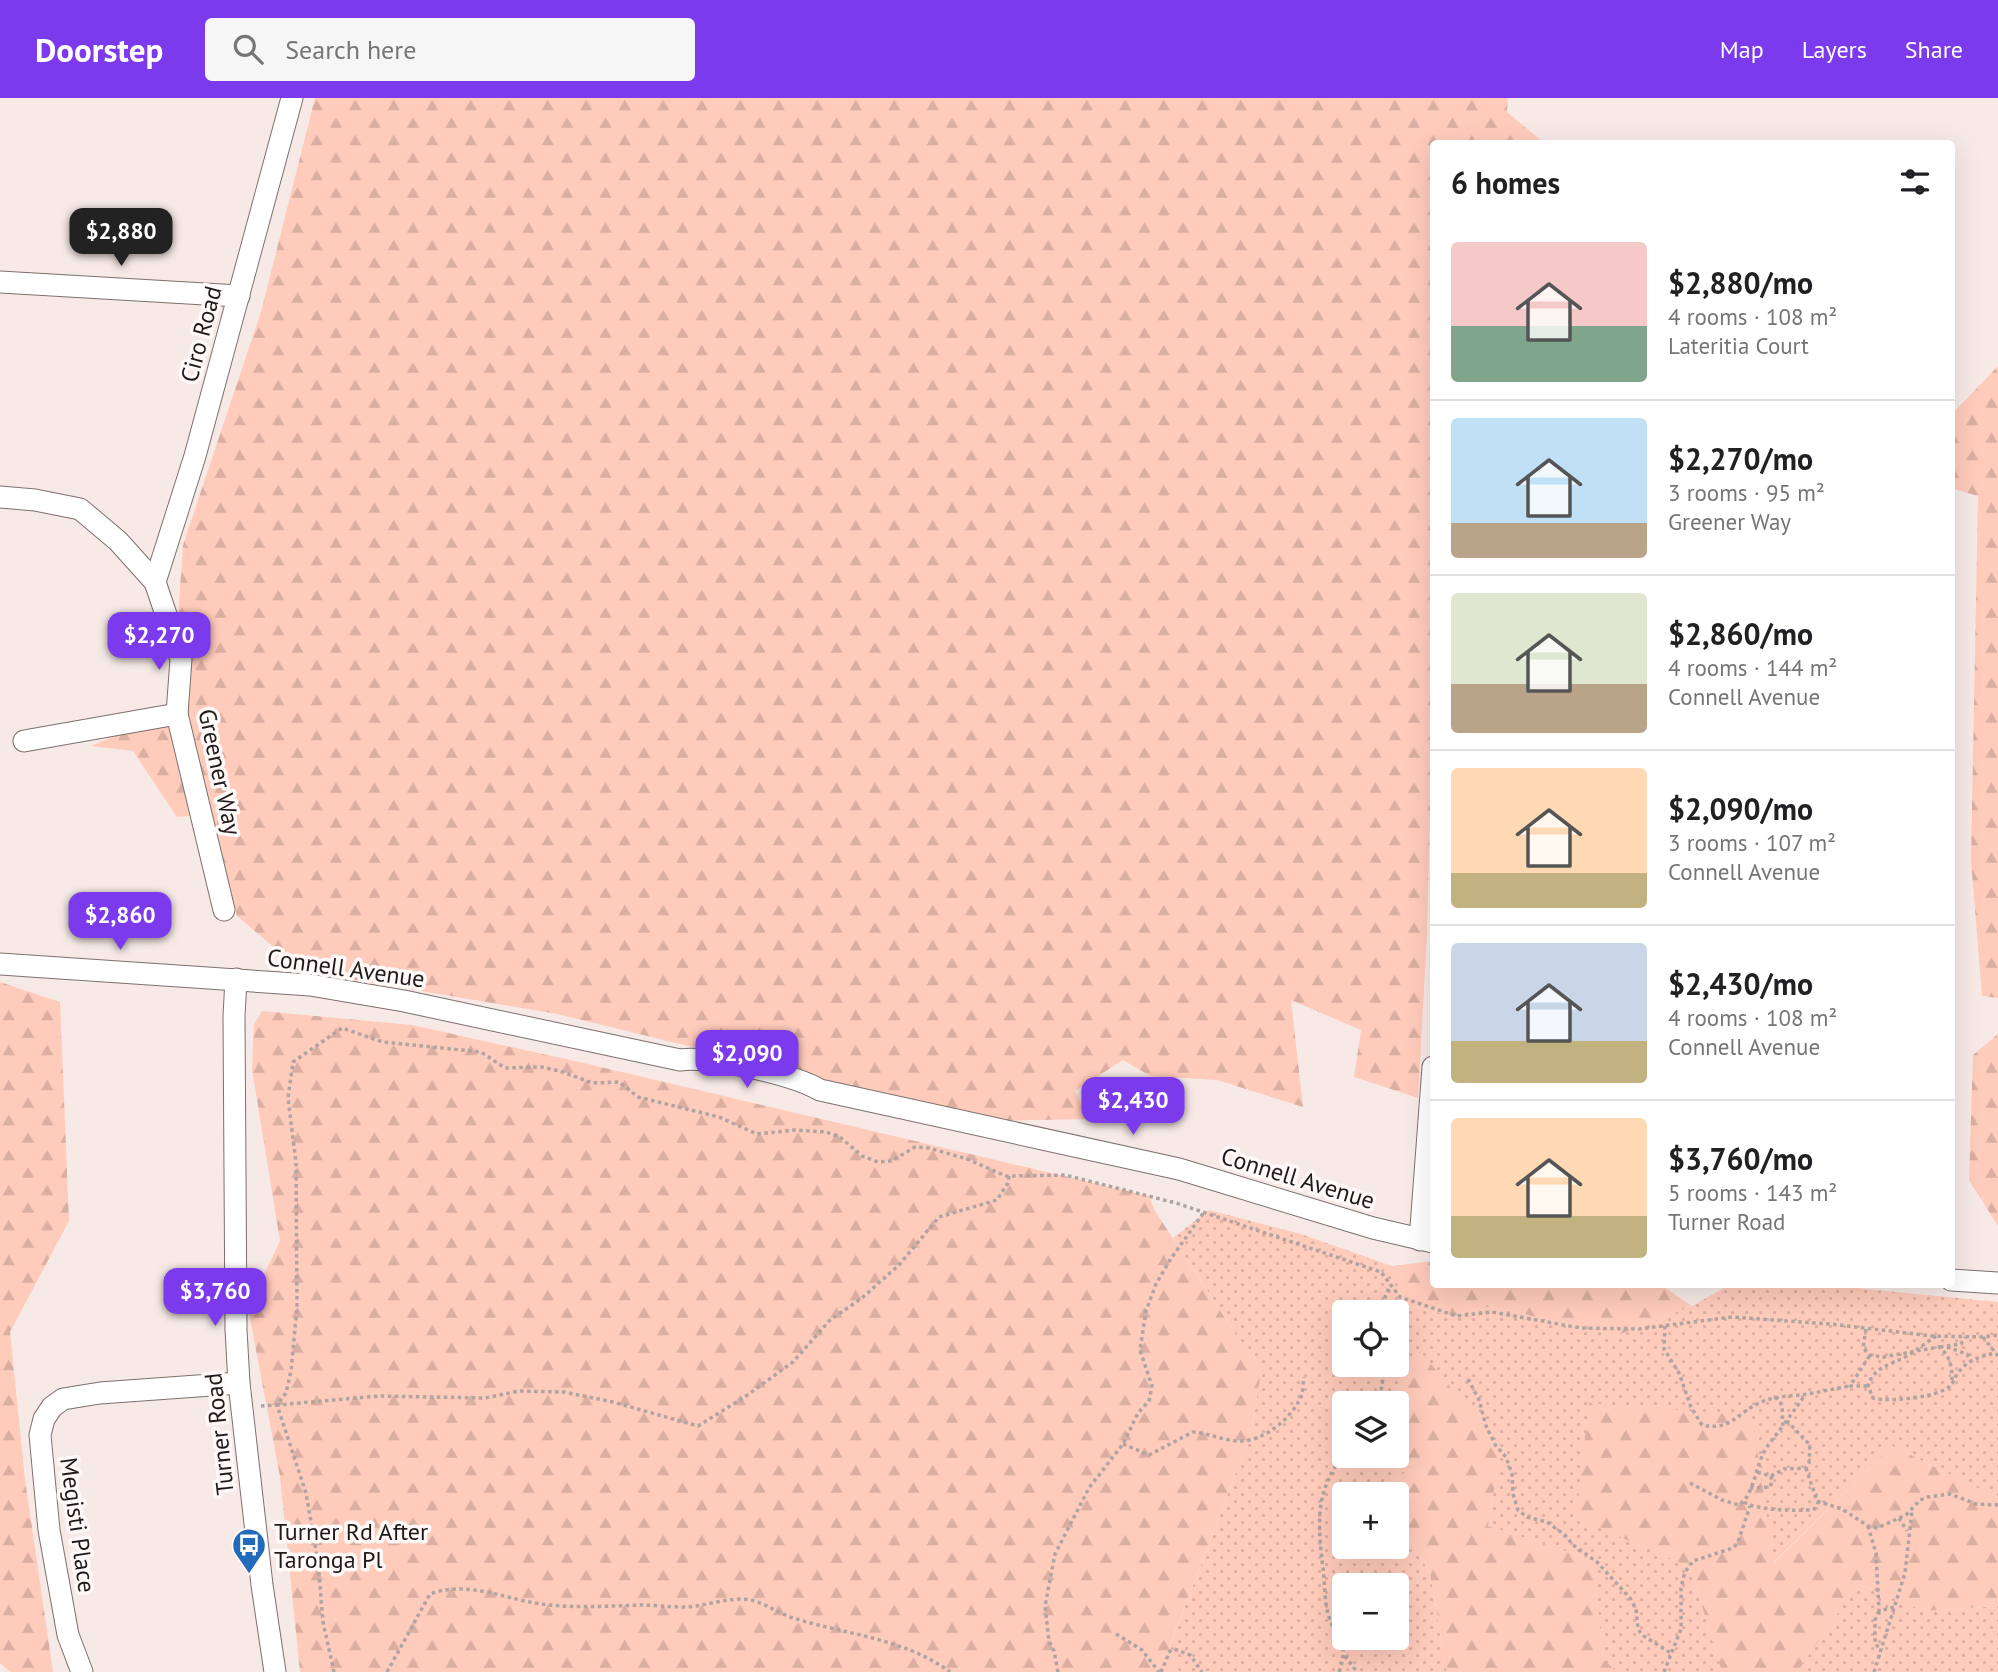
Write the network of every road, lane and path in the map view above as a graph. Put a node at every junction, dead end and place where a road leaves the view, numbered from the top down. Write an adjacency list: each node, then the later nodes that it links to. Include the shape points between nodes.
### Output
1 (292, 98): 3 (street, Ciro Road)
2 (0, 282): 3 (street)
3 (239, 296): 5 (street, Ciro Road)
4 (0, 497): 5 (street, Greener Way, via 80,509 118,541)
5 (155, 582): 6 (street, Greener Way, via 181,659)
6 (177, 714): 7 (street); 8 (street, Greener Way)
7 (24, 741)
8 (224, 910)
9 (0, 964): 10 (street, Connell Avenue)
10 (236, 979): 14 (street, Connell Avenue, via 379,997 680,1060 695,1069 741,1080 820,1090 1179,1169); 33 (street, Turner Road)
11 (1430, 1154): 14 (street)
12 (1009, 1176): 13 (path, via 1065,1175); 39 (path, via 997,1199 939,1217 898,1265 830,1320 793,1362 698,1426 564,1392 519,1391 485,1398 379,1396); 39 (path, via 929,1148 915,1147 891,1161 878,1162 862,1156 840,1136 826,1132 757,1134 719,1118 638,1097 619,1082 592,1083 541,1067 505,1068 481,1052 383,1042 342,1028 293,1062 288,1098 296,1163 297,1307 291,1371 286,1393)
13 (1204, 1212): 17 (path, via 1381,1272); 43 (path, via 1150,1298 1140,1350 1152,1393)
14 (1427, 1241)
15 (1955, 1280): 16 (street)
16 (1998, 1283)
17 (1390, 1285): 18 (path); 19 (path, via 1400,1297 1456,1316 1492,1312 1581,1328)
18 (1384, 1300)
19 (1665, 1326): 20 (path, via 1732,1317); 38 (path, via 1664,1349 1702,1425 1716,1428 1732,1422)
20 (1866, 1328): 22 (path); 28 (path, via 1863,1348)
21 (1998, 1335): 24 (path)
22 (1936, 1336): 23 (path); 27 (path)
23 (1965, 1337): 24 (path); 25 (path, via 1961,1344)
24 (1983, 1338): 29 (path)
25 (1946, 1346): 26 (path); 30 (path, via 1967,1354)
26 (1939, 1348): 27 (path); 34 (path, via 1952,1367)
27 (1913, 1351): 28 (path); 36 (path, via 1883,1366)
28 (1870, 1355): 35 (path)
29 (1997, 1355): 30 (path)
30 (1970, 1361): 34 (path)
31 (1304, 1377): 43 (path, via 1291,1412 1261,1436 1241,1442 1193,1432 1150,1455)
32 (1468, 1379): 62 (path, via 1486,1426 1506,1457 1518,1510 1547,1522 1597,1562 1630,1598 1642,1635)
33 (239, 1384): 40 (street, Turner Road); 64 (street, Megisti Place, via 63,1399 44,1419 40,1435 49,1530 68,1635)
34 (1952, 1384): 36 (path, via 1931,1394 1884,1400 1873,1398)
35 (1850, 1386): 36 (path); 37 (path)
36 (1868, 1386)
37 (1805, 1395): 38 (path); 41 (path)
38 (1775, 1397): 42 (path, via 1782,1405)
39 (276, 1405): 40 (path); 66 (path, via 306,1493)
40 (241, 1407): 65 (street, Turner Road)
41 (1787, 1421): 42 (path); 45 (path, via 1810,1445)
42 (1783, 1426): 46 (path)
43 (1124, 1444): 69 (path, via 1089,1488 1055,1553 1045,1606)
44 (1337, 1468): 63 (path, via 1322,1496 1318,1525 1329,1618)
45 (1805, 1468): 47 (path, via 1784,1469); 50 (path)
46 (1756, 1472): 47 (path); 49 (path)
47 (1772, 1476): 49 (path, via 1770,1487)
48 (1690, 1483): 51 (path, via 1722,1500)
49 (1750, 1488): 51 (path)
50 (1819, 1501): 53 (path, via 1814,1509 1805,1511); 56 (path)
51 (1744, 1502): 53 (path)
52 (1998, 1505): 54 (path, via 1941,1494 1920,1500)
53 (1750, 1506): 62 (path, via 1733,1548 1693,1561 1685,1572 1681,1629)
54 (1913, 1509): 55 (path); 57 (path)
55 (1899, 1518): 56 (path, via 1877,1528); 57 (path)
56 (1868, 1526): 59 (path, via 1876,1553)
57 (1908, 1532): 58 (path, via 1905,1573)
58 (1895, 1607): 59 (path); 61 (path)
59 (1880, 1611): 61 (path, via 1875,1620 1875,1644)
60 (1116, 1634): 70 (path, via 1142,1650)
61 (1882, 1650): 75 (path)
62 (1671, 1653): 74 (path)
63 (1344, 1654): 72 (path); 73 (path)
64 (82, 1672)
65 (275, 1672)
66 (334, 1672)
67 (387, 1672): 68 (path, via 430,1594 459,1588 570,1606 685,1607 754,1601 792,1618 917,1653)
68 (950, 1672)
69 (1058, 1672)
70 (1160, 1672): 71 (path, via 1174,1649 1190,1655)
71 (1202, 1672)
72 (1339, 1672)
73 (1357, 1672)
74 (1664, 1672)
75 (1874, 1672)

